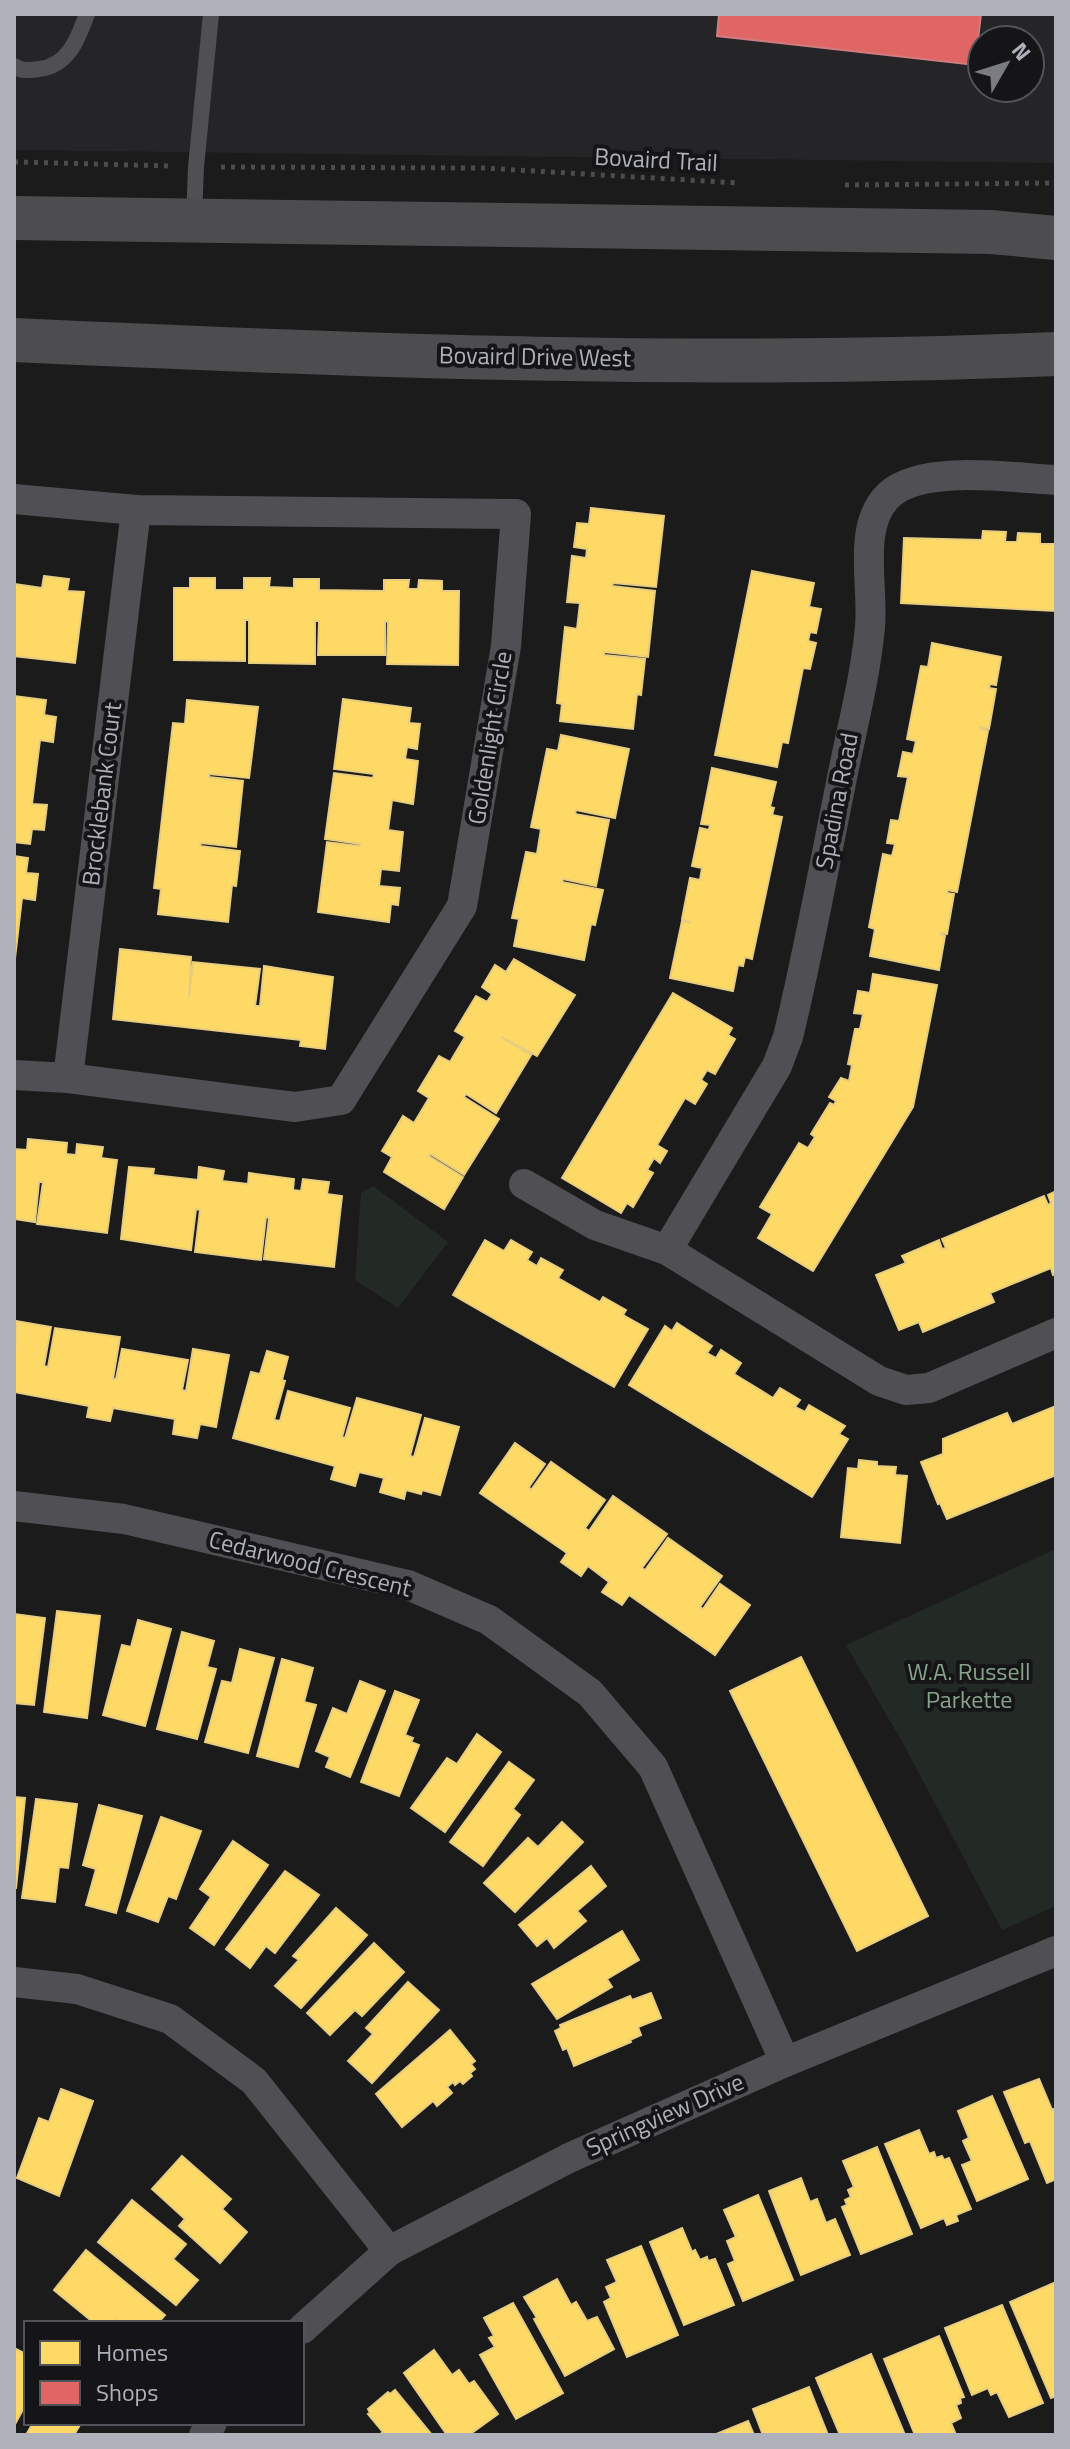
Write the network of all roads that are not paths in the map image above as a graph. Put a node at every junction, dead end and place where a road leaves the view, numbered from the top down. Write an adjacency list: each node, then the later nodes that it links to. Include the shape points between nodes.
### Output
1 (87, 14): 3 (lane, via 77,43 54,67 21,71)
2 (211, 14): 5 (lane)
3 (14, 66)
4 (14, 218): 5 (main road)
5 (194, 219): 6 (main road, via 975,232)
6 (1056, 238)
7 (14, 340): 8 (main road, Bovaird Drive West, via 484,357 903,360)
8 (1056, 354)
9 (1056, 480): 15 (street, Spadina Road, via 920,478 891,493 876,511 870,535 868,640 788,1037 777,1066)
10 (14, 499): 11 (street, Goldenlight Circle)
11 (136, 510): 13 (street, Brocklebank Court); 13 (street, Goldenlight Circle, via 516,514 506,646 462,906 341,1100 295,1107)
12 (14, 1075): 13 (street, Goldenlight Circle)
13 (68, 1078)
14 (524, 1184): 15 (street, via 595,1225)
15 (667, 1250): 16 (street, via 879,1381 906,1390 929,1388)
16 (1056, 1333)
17 (14, 1506): 20 (street, Cedarwood Crescent, via 124,1519 408,1585 502,1629 590,1693 653,1767)
18 (1056, 1951): 20 (street, Springview Drive)
19 (14, 1982): 21 (street, via 77,1989 170,2019 254,2081)
20 (785, 2062): 21 (street, Springview Drive, via 569,2158)
21 (389, 2251): 22 (street, Springview Drive)
22 (304, 2327)

